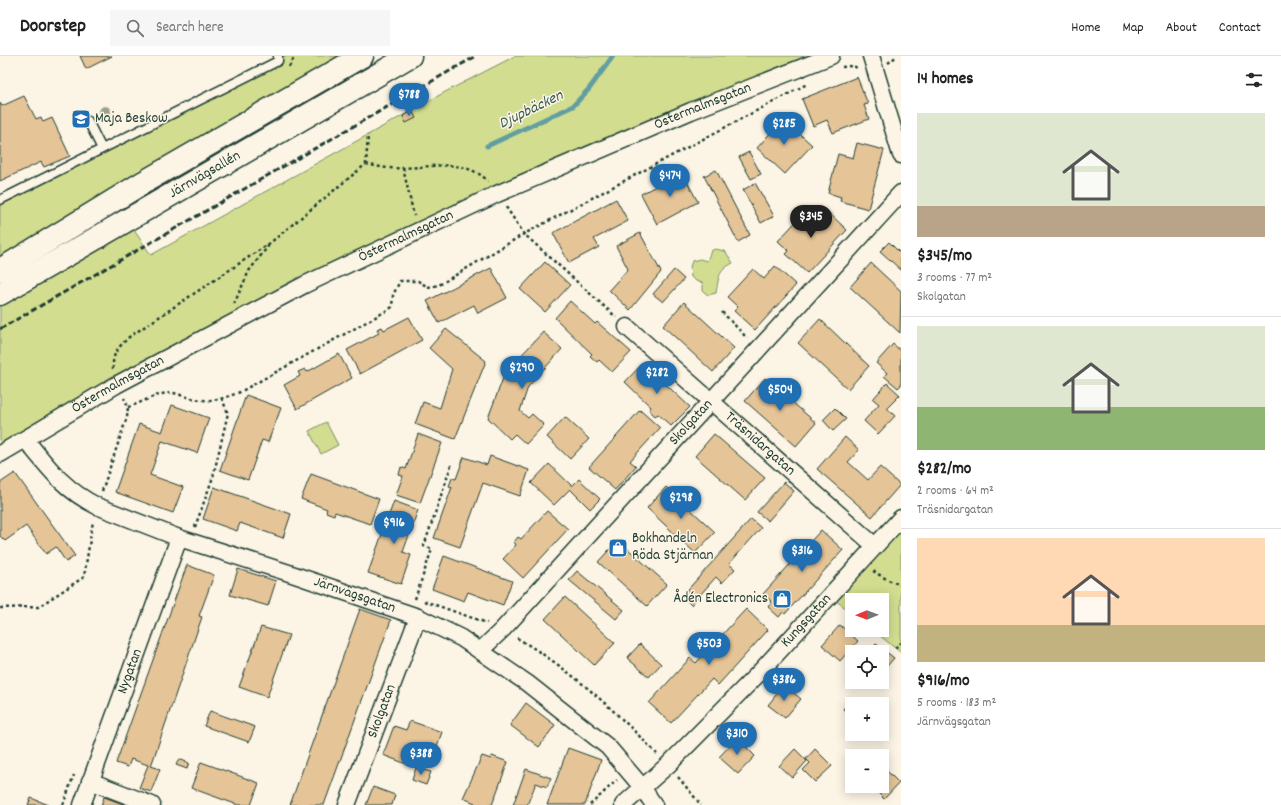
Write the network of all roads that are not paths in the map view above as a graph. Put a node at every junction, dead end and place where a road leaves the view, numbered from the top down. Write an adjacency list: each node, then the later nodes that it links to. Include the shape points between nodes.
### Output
1 (278, 56): 7 (lane, via 278,61)
2 (362, 56): 11 (main road, Järnvägsallén, via 144,182)
3 (410, 56): 12 (main road, Järnvägsallén)
4 (873, 62): 8 (street)
5 (834, 63): 15 (street, Östermalmsgatan, via 691,111 417,231 304,285 116,384)
6 (88, 121): 7 (lane)
7 (102, 149): 10 (lane)
8 (901, 155)
9 (901, 193): 14 (street, Skolgatan)
10 (0, 200)
11 (0, 270)
12 (0, 294)
13 (627, 327): 14 (street, Träsnidargatan)
14 (711, 401): 19 (street, Träsnidargatan); 21 (street, Skolgatan)
15 (25, 440): 16 (street, Östermalmsgatan); 18 (street, Järnvägsgatan, via 63,484 85,500 99,500)
16 (0, 454)
17 (901, 518): 19 (street, Kungsgatan)
18 (179, 538): 20 (street, Järnvägsgatan); 22 (street, Nygatan)
19 (875, 546): 23 (street, Kungsgatan, via 759,673 668,765)
20 (415, 616): 21 (street, Järnvägsgatan, via 461,638); 26 (street, Skolgatan)
21 (480, 651): 23 (street, Järnvägsgatan, via 527,683 608,747)
22 (90, 782): 24 (street, Nygatan); 25 (street)
23 (642, 787): 27 (street, Kungsgatan); 28 (street, Järnvägsgatan)
24 (82, 805)
25 (152, 805)
26 (347, 805)
27 (623, 805)
28 (654, 805)

